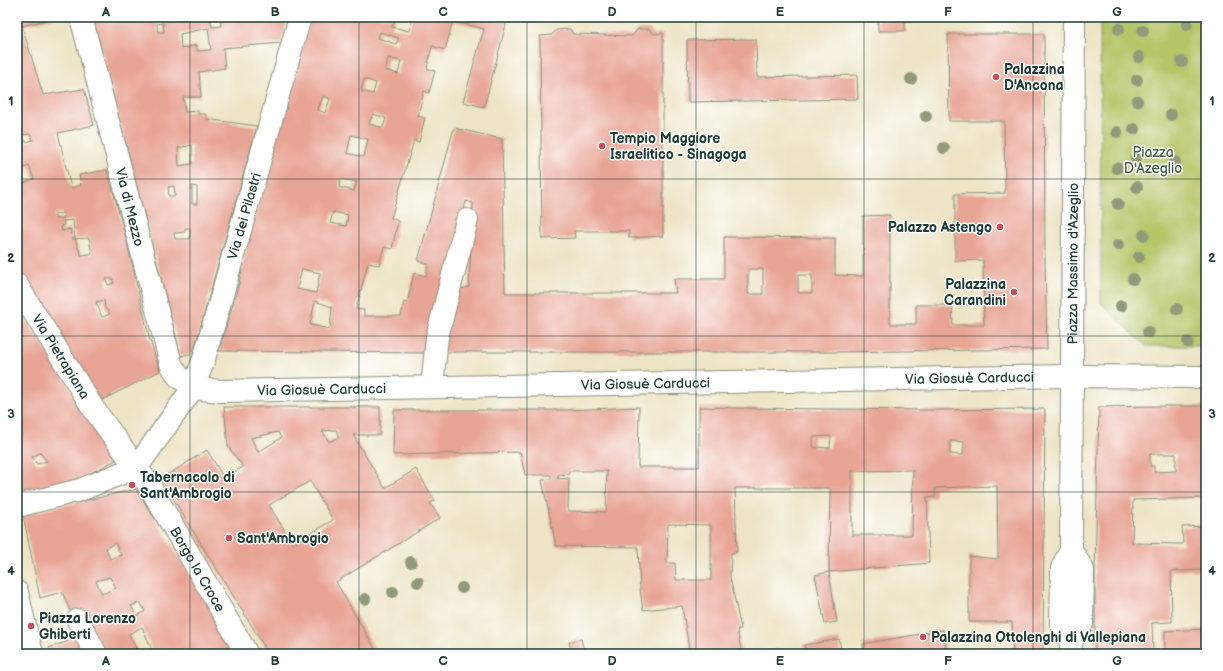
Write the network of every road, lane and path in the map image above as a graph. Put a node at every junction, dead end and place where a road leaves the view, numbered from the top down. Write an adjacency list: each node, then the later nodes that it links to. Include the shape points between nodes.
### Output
1 (81, 17): 9 (street, Via di Mezzo, via 171,364 178,376)
2 (300, 17): 9 (street, Via dei Pilastri, via 204,359)
3 (1074, 17): 6 (street, Piazza Massimo d'Azeglio)
4 (467, 220): 8 (street, via 437,337)
5 (17, 285): 10 (street, Via Pietrapiana, via 93,408)
6 (1072, 376): 7 (street); 8 (street, Via Giosuè Carducci); 15 (street, Piazza Massimo d'Azeglio, via 1072,550 1062,568 1061,623)
7 (1206, 377)
8 (432, 387): 9 (street, Via Giosuè Carducci, via 220,391)
9 (193, 388): 10 (street, Via dei Pilastri)
10 (138, 474): 11 (street); 18 (street, Borgo la Croce)
11 (17, 506)
12 (17, 592): 14 (street)
13 (78, 620): 17 (street)
14 (22, 631): 16 (street)
15 (1071, 648)
16 (32, 654)
17 (96, 654)
18 (247, 654)

